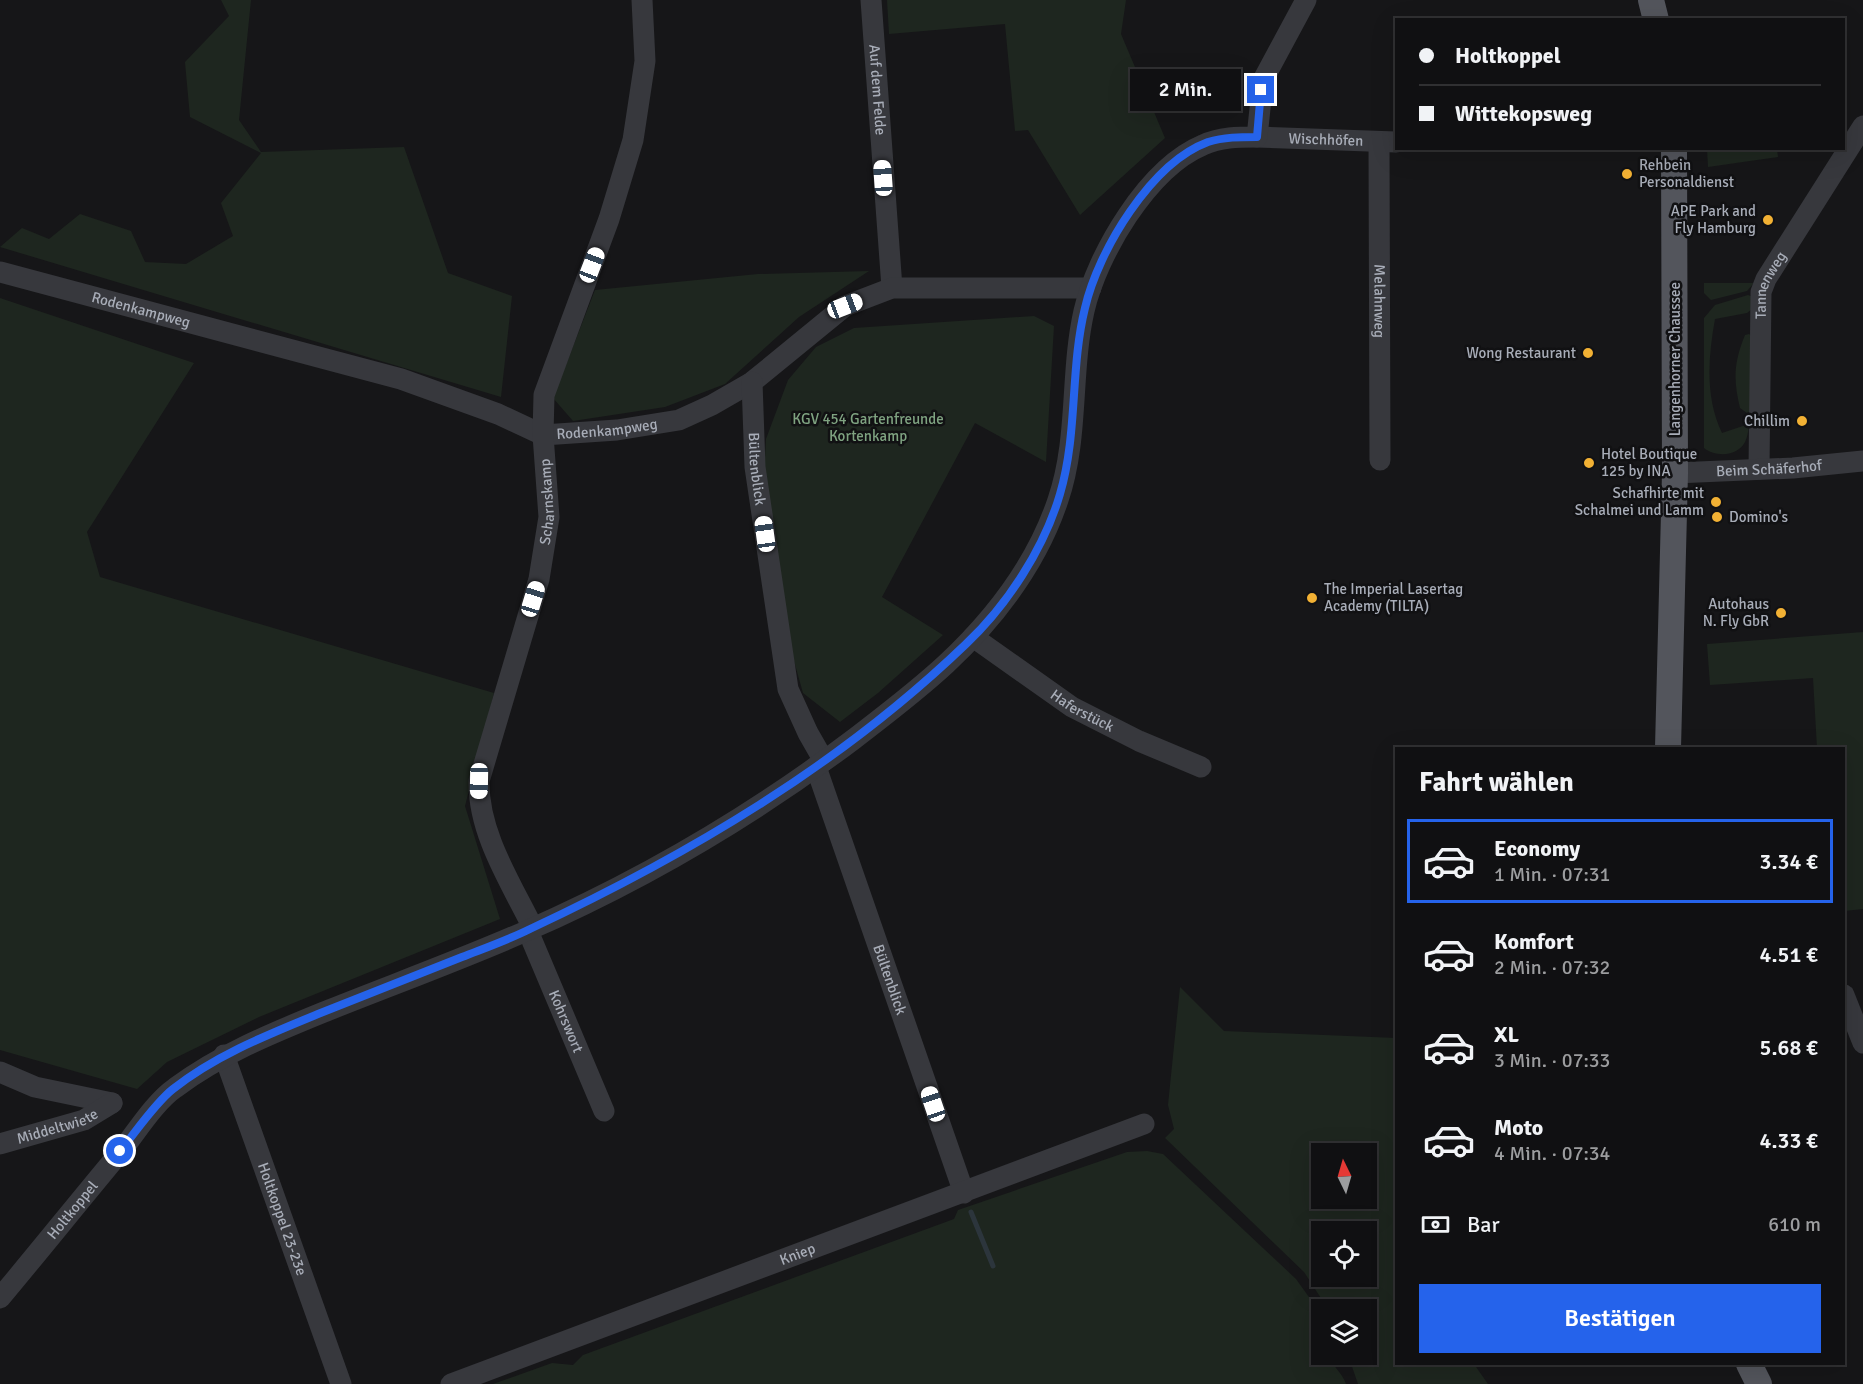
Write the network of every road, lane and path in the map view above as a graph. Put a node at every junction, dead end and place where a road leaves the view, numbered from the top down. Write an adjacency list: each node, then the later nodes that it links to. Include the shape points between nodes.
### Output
1 (642, 0): 14 (street, Scharnskamp, via 645,61 633,140 609,219 544,395)
2 (871, 0): 11 (street, Auf dem Felde)
3 (1306, 0): 7 (street, via 1263,80)
4 (1651, 0): 5 (main road)
5 (1656, 18)
6 (1863, 126): 17 (street, Tannenweg, via 1761,292)
7 (1257, 137): 8 (street, Wischhöfen); 12 (street, Wischhöfen, via 1207,142 1180,158 1155,180 1119,228)
8 (1388, 142): 15 (street, Melahnweg)
9 (1674, 150): 18 (main road, Langenhorner Chaussee)
10 (0, 272): 14 (street, Rodenkampweg, via 401,379 498,414)
11 (892, 288): 12 (street, Rodenkampweg); 13 (street, Rodenkampweg, via 845,306)
12 (1091, 288): 19 (street, Wischhöfen, via 1081,326 1068,457 1060,496 1026,568)
13 (752, 382): 14 (street, Rodenkampweg, via 679,420 617,430); 21 (street, Bültenblick, via 755,468 788,689)
14 (543, 435): 23 (street, Scharnskamp, via 549,518 539,579 484,763 479,792 491,841)
15 (1380, 460)
16 (1863, 461): 17 (street, Beim Schäferhof)
17 (1759, 469): 18 (street, Beim Schäferhof)
18 (1675, 473): 20 (main road, Langenhorner Chaussee)
19 (974, 637): 21 (street, Holtkoppel, via 897,705); 22 (street, Haferstück, via 1072,707)
20 (1668, 747)
21 (820, 764): 23 (street, Holtkoppel, via 719,832 607,893); 31 (street, Bültenblick)
22 (1201, 767)
23 (530, 929): 26 (street, Holtkoppel); 28 (street, Kohrswort)
24 (1845, 998): 25 (street)
25 (1863, 1043)
26 (224, 1055): 32 (street, Holtkoppel, via 170,1091); 34 (street, Holtkoppel 23-23e)
27 (0, 1072): 30 (street, Middeltwiete, via 36,1087 112,1103 84,1120)
28 (604, 1111)
29 (1144, 1125): 31 (street, Kniep)
30 (0, 1144)
31 (964, 1193): 35 (street, Kniep)
32 (0, 1298)
33 (1750, 1365): 36 (main road)
34 (341, 1384)
35 (451, 1384)
36 (1759, 1384)

